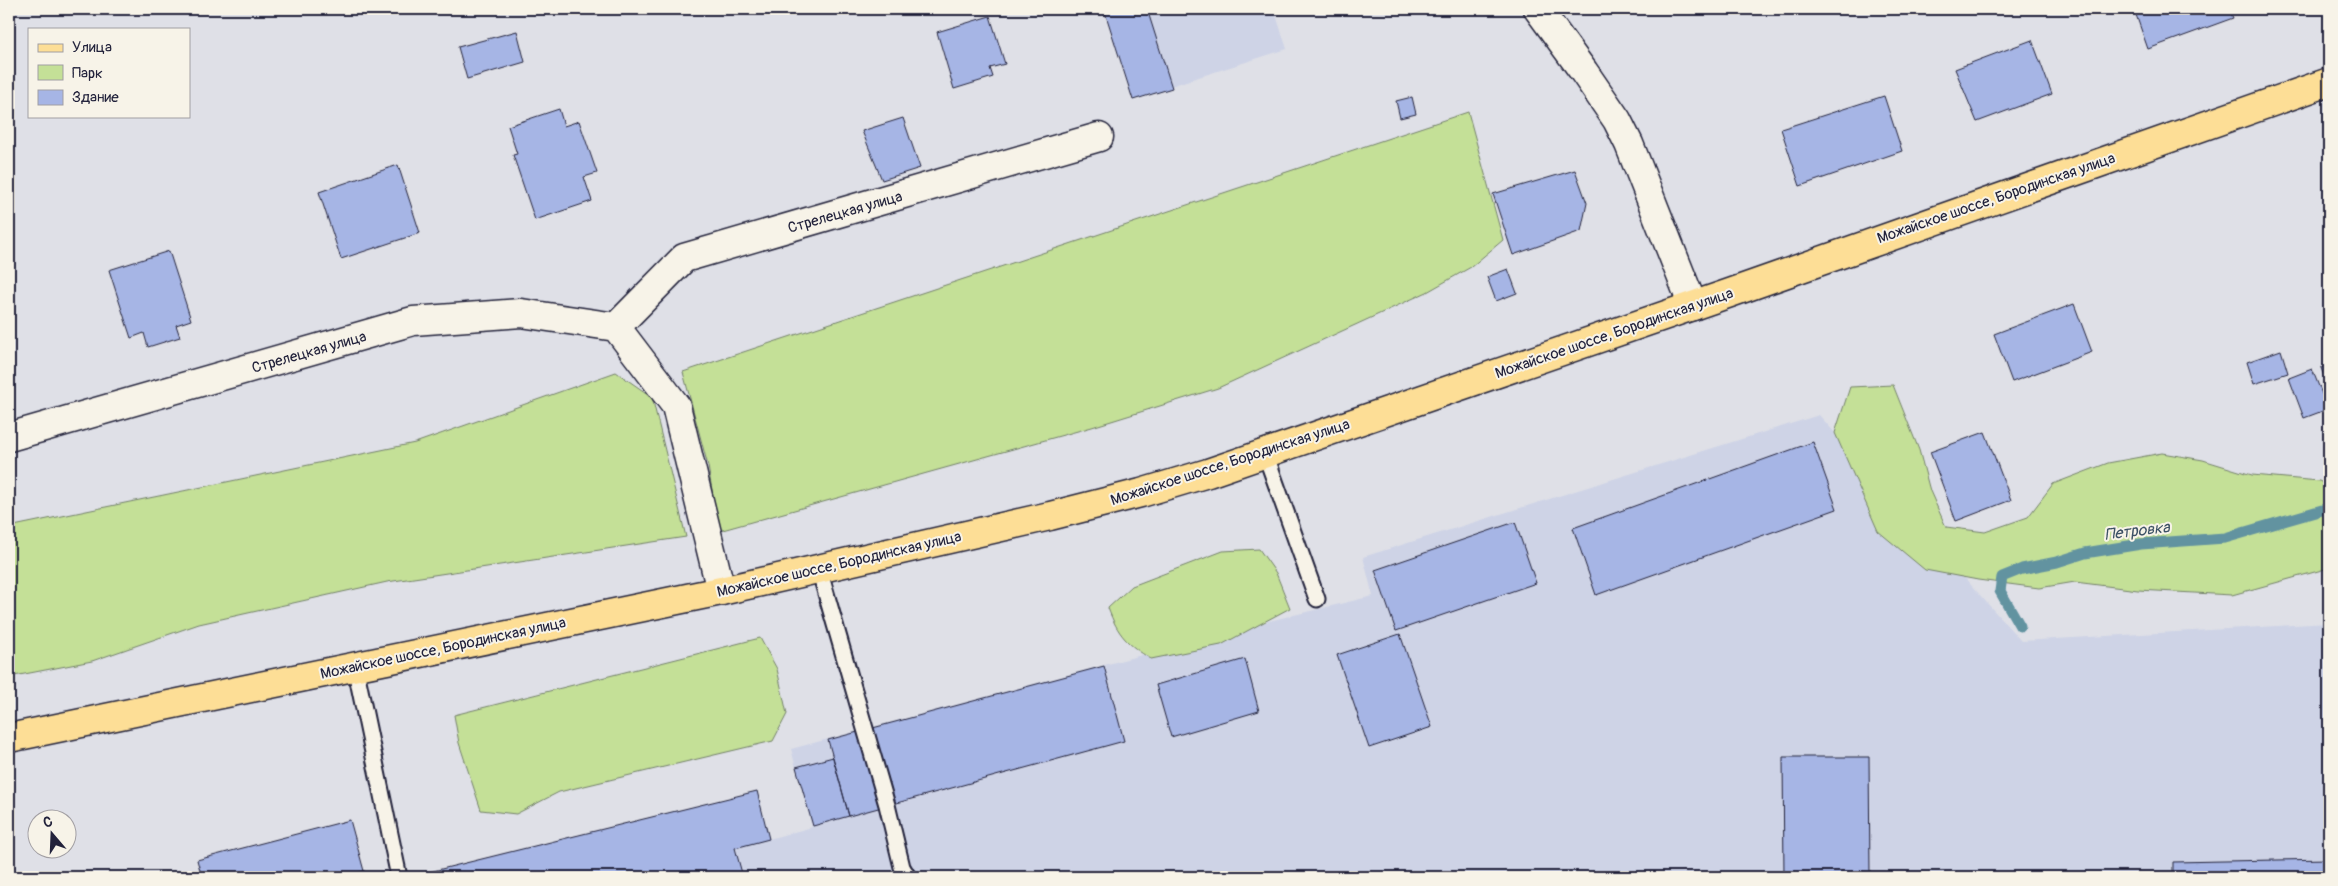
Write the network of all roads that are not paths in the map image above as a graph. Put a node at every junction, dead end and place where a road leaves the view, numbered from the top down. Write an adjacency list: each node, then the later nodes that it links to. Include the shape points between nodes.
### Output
1 (1538, 9): 4 (street, via 1617,120)
2 (2329, 82): 4 (main road, Можайское шоссе, Бородинская улица)
3 (1098, 137): 5 (street, Стрелецкая улица, via 684,258)
4 (1693, 306): 7 (main road, Можайское шоссе, Бородинская улица)
5 (616, 327): 6 (street, Стрелецкая улица, via 521,313 412,322); 9 (street, via 676,406)
6 (9, 437)
7 (1265, 453): 8 (main road, Можайское шоссе, Бородинская улица, via 1097,505); 10 (lane)
8 (819, 569): 9 (main road, Можайское шоссе, Бородинская улица); 14 (lane, via 902,867)
9 (720, 591): 11 (main road, Можайское шоссе, Бородинская улица)
10 (1317, 599)
11 (355, 666): 12 (main road, Можайское шоссе, Бородинская улица); 13 (lane)
12 (9, 738)
13 (399, 877)
14 (908, 877)

